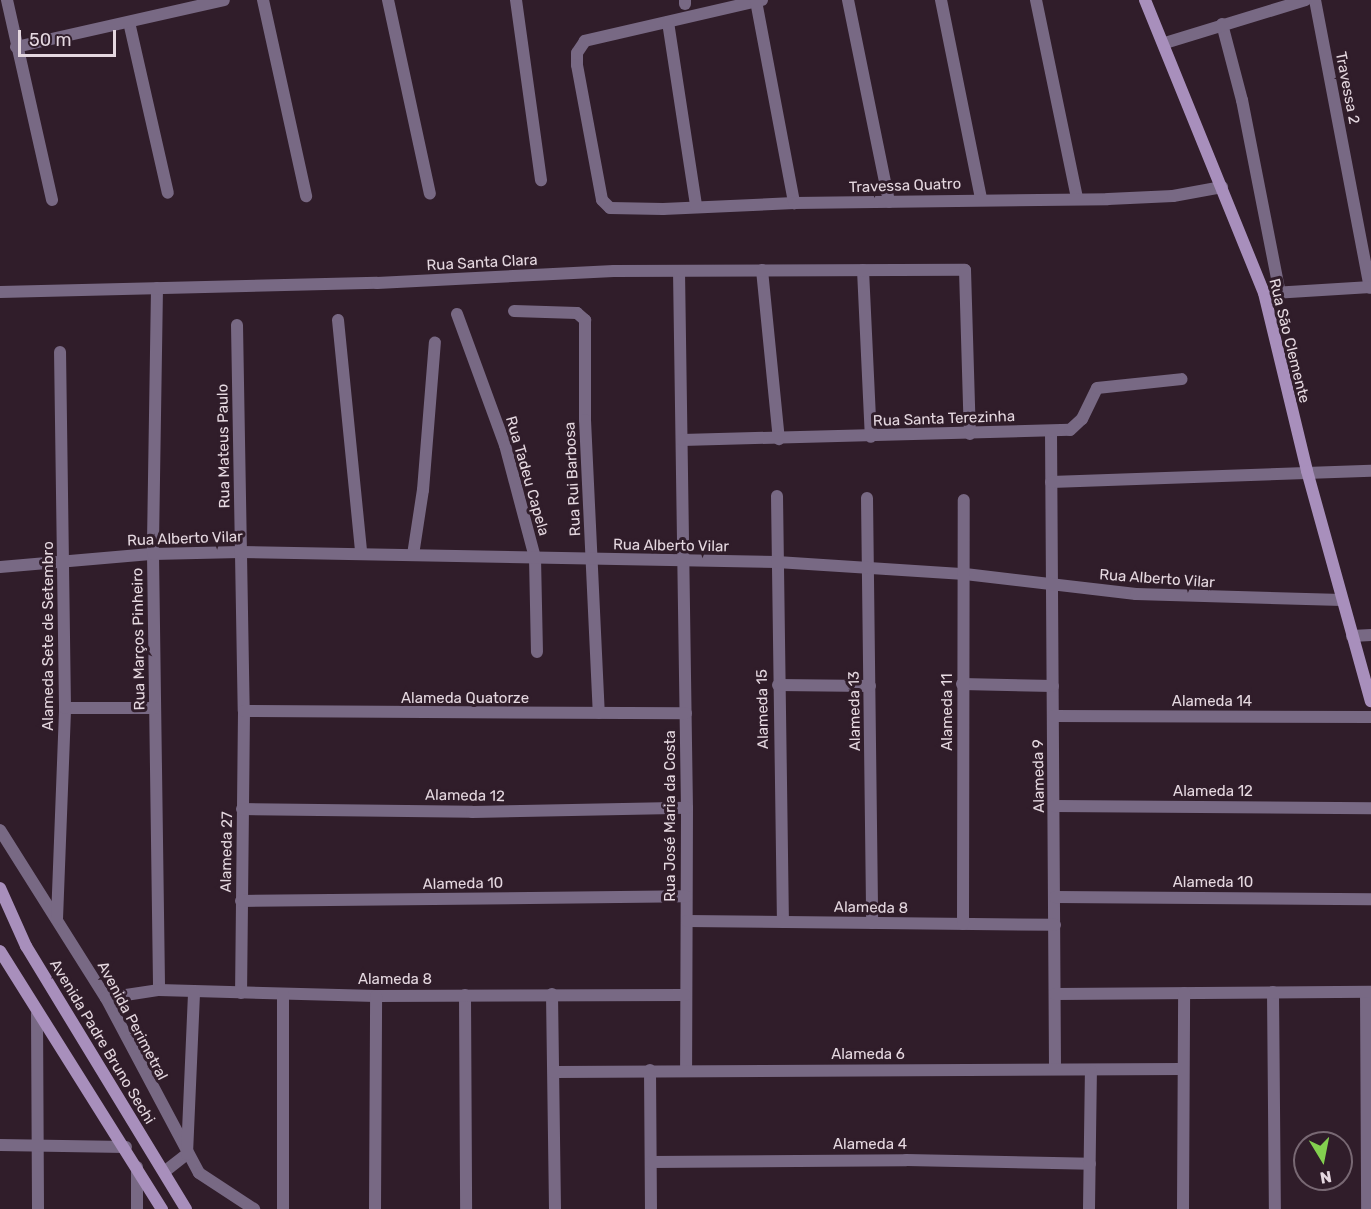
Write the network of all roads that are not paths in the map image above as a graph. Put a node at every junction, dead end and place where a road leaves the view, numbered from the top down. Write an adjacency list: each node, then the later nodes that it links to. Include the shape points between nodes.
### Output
1 (7, 0): 17 (street)
2 (224, 0): 13 (street)
3 (263, 0): 22 (street)
4 (388, 0): 21 (street)
5 (516, 0): 18 (street)
6 (848, 0): 26 (street)
7 (941, 0): 23 (street)
8 (1036, 0): 24 (street)
9 (1145, 0): 16 (main road, Rua São Clemente)
10 (1306, 0): 15 (street)
11 (1315, 0): 32 (street, Travessa 2)
12 (759, 1): 14 (street); 27 (street)
13 (129, 22): 17 (street); 20 (street)
14 (668, 22): 28 (street); 28 (street, via 605,35 580,45 577,65 602,200 610,208)
15 (1222, 24): 16 (street); 36 (street, via 1242,100)
16 (1165, 43): 19 (main road, Rua São Clemente)
17 (16, 47): 25 (street)
18 (542, 180)
19 (1222, 187): 24 (street, Travessa Quatro, via 1173,196); 35 (main road, Rua São Clemente)
20 (168, 193)
21 (430, 194)
22 (306, 196)
23 (981, 198): 24 (street, Travessa Quatro); 26 (street, Travessa Quatro)
24 (1077, 198)
25 (52, 200)
26 (889, 202): 27 (street, Travessa Quatro)
27 (794, 203): 28 (street)
28 (696, 206)
29 (762, 270): 30 (street, Rua Santa Clara); 31 (street, Rua Santa Clara); 47 (street)
30 (863, 270): 45 (street, Rua Santa Clara, via 965,270); 46 (street)
31 (679, 271): 33 (street, Rua Santa Clara); 48 (street)
32 (1371, 287): 36 (street)
33 (157, 288): 34 (street, Rua Santa Clara); 57 (street, Rua Marços Pinheiro)
34 (0, 292)
35 (1264, 292): 36 (street); 49 (main road, Rua São Clemente)
36 (1280, 293)
37 (514, 311): 61 (street, Rua Rui Barbosa, via 584,316)
38 (457, 314): 59 (street, Rua Tadeu Capela, via 506,445)
39 (338, 320): 56 (street)
40 (237, 325): 55 (street, Rua Mateus Paulo)
41 (435, 342): 58 (street, via 423,490)
42 (60, 352): 60 (street, Alameda Sete de Setembro)
43 (1182, 379): 44 (street, Rua Santa Terezinha, via 1097,388 1077,426)
44 (1051, 431): 45 (street, Rua Santa Terezinha); 51 (street, Alameda 9)
45 (969, 434): 46 (street, Rua Santa Terezinha)
46 (871, 436): 47 (street, Rua Santa Terezinha)
47 (779, 439): 48 (street, Rua Santa Terezinha)
48 (682, 440): 62 (street)
49 (1307, 471): 50 (street); 51 (street, via 1191,479); 68 (main road, Rua São Clemente)
50 (1371, 471)
51 (1051, 482): 67 (street, Alameda 9)
52 (777, 496): 63 (street, Alameda 15)
53 (867, 498): 65 (street, Alameda 13)
54 (964, 500): 66 (street, Alameda 11)
55 (240, 552): 56 (street, Rua Alberto Vilar); 57 (street, Rua Alberto Vilar); 79 (street, Rua Mateus Paulo)
56 (361, 552): 58 (street, Rua Alberto Vilar)
57 (153, 554): 60 (street, Rua Alberto Vilar); 78 (street, Rua Marços Pinheiro)
58 (413, 555): 59 (street, Rua Alberto Vilar)
59 (535, 558): 61 (street, Rua Alberto Vilar); 71 (street, Rua Tadeu Capela)
60 (64, 560): 64 (street, Rua Alberto Vilar); 77 (street, Alameda Sete de Setembro)
61 (592, 560): 62 (street, Rua Alberto Vilar); 80 (street, Rua Rui Barbosa)
62 (685, 562): 63 (street, Rua Alberto Vilar); 81 (street, Rua José Maria da Costa)
63 (777, 562): 65 (street, Rua Alberto Vilar); 73 (street, Alameda 15)
64 (0, 567)
65 (867, 567): 66 (street, Rua Alberto Vilar); 74 (street, Alameda 13)
66 (965, 574): 67 (street, Rua Alberto Vilar); 72 (street, Alameda 11)
67 (1052, 586): 68 (street, Rua Alberto Vilar, via 1158,595); 75 (street, Alameda 9)
68 (1341, 600): 70 (main road, Rua São Clemente)
69 (1371, 635): 70 (street)
70 (1352, 636): 76 (main road, Rua São Clemente)
71 (537, 652)
72 (962, 684): 75 (street); 98 (street, Alameda 11)
73 (778, 685): 74 (street); 96 (street, Alameda 15)
74 (870, 686): 97 (street, Alameda 13)
75 (1053, 686): 82 (street, Alameda 9)
76 (1371, 701)
77 (65, 708): 78 (street); 94 (street, Alameda Sete de Setembro)
78 (155, 708): 101 (street, Rua Marços Pinheiro)
79 (244, 711): 80 (street, Alameda Quatorze); 87 (street, Alameda 27)
80 (599, 713): 81 (street, Alameda Quatorze)
81 (686, 713): 85 (street, Rua José Maria da Costa)
82 (1053, 716): 83 (street, Alameda 14); 84 (street, Alameda 9)
83 (1371, 717)
84 (1054, 806): 86 (street, Alameda 12); 91 (street, Alameda 9)
85 (687, 808): 87 (street, Alameda 12, via 472,812); 90 (street, Rua José Maria da Costa)
86 (1371, 808)
87 (242, 809): 93 (street, Alameda 27)
88 (0, 830): 94 (street, Avenida Perimetral)
89 (0, 888): 128 (main road, Avenida Padre Bruno Sechi, via 26,946)
90 (686, 896): 93 (street, Alameda 10); 95 (street, Rua José Maria da Costa)
91 (1055, 897): 92 (street, Alameda 10); 99 (street, Alameda 9)
92 (1371, 899)
93 (241, 902): 105 (street, Alameda 27)
94 (57, 919): 113 (street, Avenida Perimetral)
95 (687, 921): 96 (street, Alameda 8); 111 (street, Rua José Maria da Costa)
96 (783, 922): 97 (street, Alameda 8)
97 (872, 923): 98 (street, Alameda 8)
98 (963, 924): 99 (street, Alameda 8)
99 (1055, 926): 109 (street, Alameda 9)
100 (0, 951): 114 (main road)
101 (159, 990): 104 (street, Alameda 8); 113 (street, Alameda 8)
102 (1273, 992): 103 (street); 106 (street); 141 (street)
103 (1369, 992): 142 (street)
104 (194, 993): 105 (street, Alameda 8); 124 (street)
105 (241, 993): 107 (street, Alameda 8)
106 (1184, 993): 109 (street); 115 (street)
107 (284, 994): 112 (street, Alameda 8); 134 (street)
108 (552, 994): 110 (street, Alameda 8); 111 (street, Alameda 8); 120 (street)
109 (1055, 994): 118 (street, Alameda 9)
110 (465, 995): 112 (street, Alameda 8); 136 (street)
111 (685, 995): 117 (street, Rua José Maria da Costa)
112 (376, 996): 135 (street)
113 (106, 998): 124 (street, Avenida Perimetral)
114 (38, 1014): 122 (street); 123 (main road)
115 (1183, 1069): 119 (street, Alameda 6); 140 (street)
116 (650, 1070): 117 (street, Alameda 6); 120 (street, Alameda 6); 125 (street)
117 (686, 1070): 118 (street, Alameda 6)
118 (1055, 1070): 119 (street, Alameda 6)
119 (1092, 1071): 126 (street)
120 (554, 1072): 137 (street)
121 (0, 1145): 122 (street)
122 (38, 1146): 123 (street); 129 (street)
123 (126, 1148): 127 (main road)
124 (187, 1154): 128 (street); 133 (street, Avenida Perimetral, via 199,1173)
125 (651, 1162): 126 (street, Alameda 4, via 906,1160); 138 (street)
126 (1090, 1164): 139 (street)
127 (137, 1167): 130 (street); 131 (main road)
128 (164, 1172): 132 (main road, Avenida Padre Bruno Sechi)
129 (38, 1209)
130 (137, 1209)
131 (162, 1209)
132 (186, 1209)
133 (254, 1209)
134 (283, 1209)
135 (375, 1209)
136 (466, 1209)
137 (555, 1209)
138 (651, 1209)
139 (1089, 1209)
140 (1183, 1209)
141 (1275, 1209)
142 (1367, 1209)

